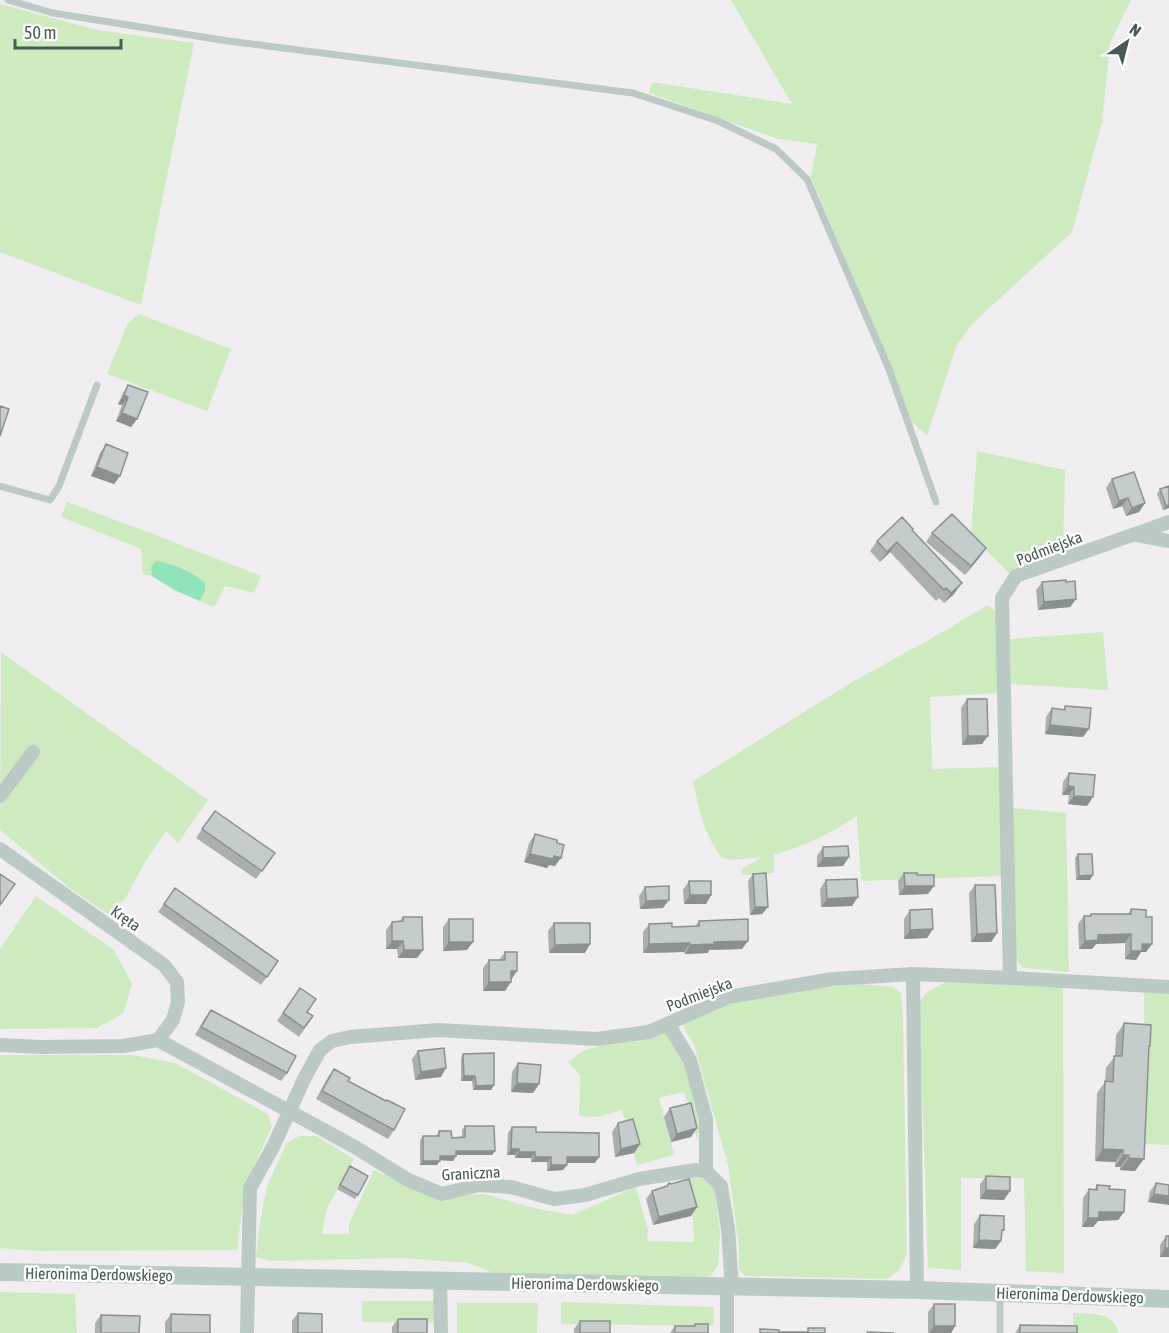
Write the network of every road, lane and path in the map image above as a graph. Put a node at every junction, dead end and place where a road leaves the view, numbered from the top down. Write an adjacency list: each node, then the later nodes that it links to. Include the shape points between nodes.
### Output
1 (8, 0): 4 (lane, via 53,13 228,41 633,93 718,121 776,149 807,179 889,369)
2 (97, 385): 3 (lane, via 59,486 50,500)
3 (0, 486)
4 (936, 502)
5 (1169, 522): 6 (street, Podmiejska)
6 (1135, 535): 7 (street, Podmiejska); 12 (street, Podmiejska, via 1016,576 1002,598)
7 (1169, 541)
8 (33, 752): 9 (street)
9 (0, 796)
10 (0, 849): 15 (street, Kręta, via 164,965 177,982 178,1002 173,1020)
11 (913, 974): 12 (street, Podmiejska); 14 (street, Podmiejska, via 833,979 728,997); 23 (street)
12 (1010, 978): 13 (street, Podmiejska)
13 (1169, 987)
14 (668, 1024): 17 (street, Podmiejska, via 649,1032 596,1039 438,1030 332,1041 320,1050); 18 (street, via 690,1060 706,1119)
15 (159, 1040): 16 (street, via 123,1046); 17 (street)
16 (0, 1045)
17 (289, 1112): 18 (street, Graniczna, via 408,1180 442,1194 479,1185 511,1187 554,1199 585,1195 639,1179 695,1170); 20 (street, via 250,1188)
18 (706, 1172): 22 (street, via 721,1186 728,1229)
19 (0, 1272): 20 (street, Hieronima Derdowskiego)
20 (247, 1278): 21 (street, Hieronima Derdowskiego); 26 (street)
21 (440, 1281): 22 (street, Hieronima Derdowskiego); 27 (street)
22 (730, 1287): 23 (street, Hieronima Derdowskiego); 28 (street)
23 (917, 1290): 24 (street, Hieronima Derdowskiego)
24 (999, 1293): 25 (street, Hieronima Derdowskiego); 29 (lane)
25 (1169, 1299)
26 (247, 1333)
27 (441, 1333)
28 (727, 1333)
29 (1000, 1333)

